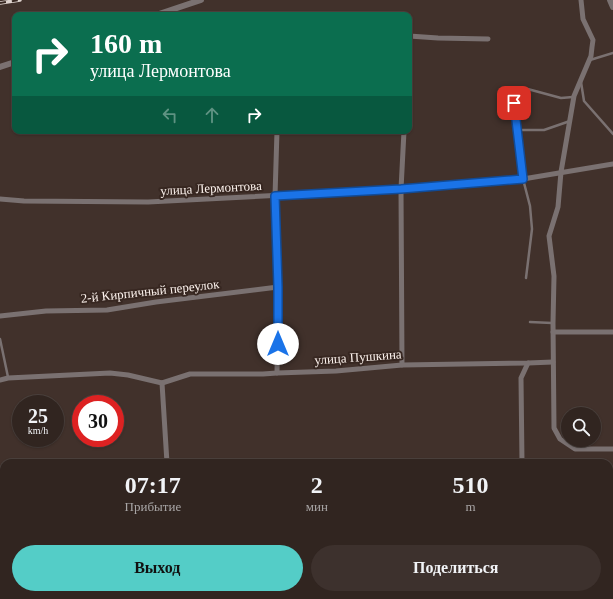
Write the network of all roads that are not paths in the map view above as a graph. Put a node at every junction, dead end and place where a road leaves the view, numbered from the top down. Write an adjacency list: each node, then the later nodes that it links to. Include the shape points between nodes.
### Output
1 (201, 0): 5 (street)
2 (581, 0): 9 (street, via 583,19 593,40)
3 (610, 0): 4 (street)
4 (613, 7)
5 (174, 12)
6 (412, 36): 7 (street)
7 (488, 39)
8 (613, 53): 9 (lane)
9 (589, 61): 12 (street)
10 (12, 63): 11 (street)
11 (0, 67)
12 (581, 81): 14 (street); 20 (lane, via 584,101)
13 (517, 88): 14 (lane, via 561,98)
14 (574, 96): 16 (street)
15 (514, 103): 23 (lane)
16 (570, 121): 17 (lane, via 544,130); 22 (street)
17 (522, 130)
18 (277, 134): 25 (street)
19 (404, 134): 24 (street)
20 (613, 134)
21 (613, 164): 22 (street, улица Лермонтова)
22 (561, 172): 23 (street, улица Лермонтова); 31 (street, via 558,207 549,236 554,276)
23 (523, 179): 24 (street, улица Лермонтова); 27 (lane, via 530,206 532,229)
24 (401, 189): 25 (street, улица Лермонтова); 37 (street)
25 (275, 196): 26 (street, улица Лермонтова, via 148,202); 28 (street)
26 (0, 199)
27 (526, 278)
28 (278, 287): 29 (street, 2-й Кирпичный переулок, via 107,310); 38 (street)
29 (0, 316)
30 (530, 322): 31 (lane)
31 (553, 323): 32 (street)
32 (553, 332): 33 (street); 35 (street)
33 (613, 332)
34 (0, 339): 39 (lane)
35 (553, 362): 36 (street, улица Пушкина); 42 (street, via 554,428 560,439 575,449)
36 (528, 363): 37 (street, улица Пушкина); 44 (street, via 521,378)
37 (402, 365): 38 (street, улица Пушкина)
38 (277, 373): 41 (street, улица Пушкина, via 190,374)
39 (8, 378): 40 (street, улица Пушкина); 41 (street, улица Пушкина, via 110,373)
40 (0, 380)
41 (162, 382): 43 (street)
42 (613, 449)
43 (167, 459)
44 (522, 459)

